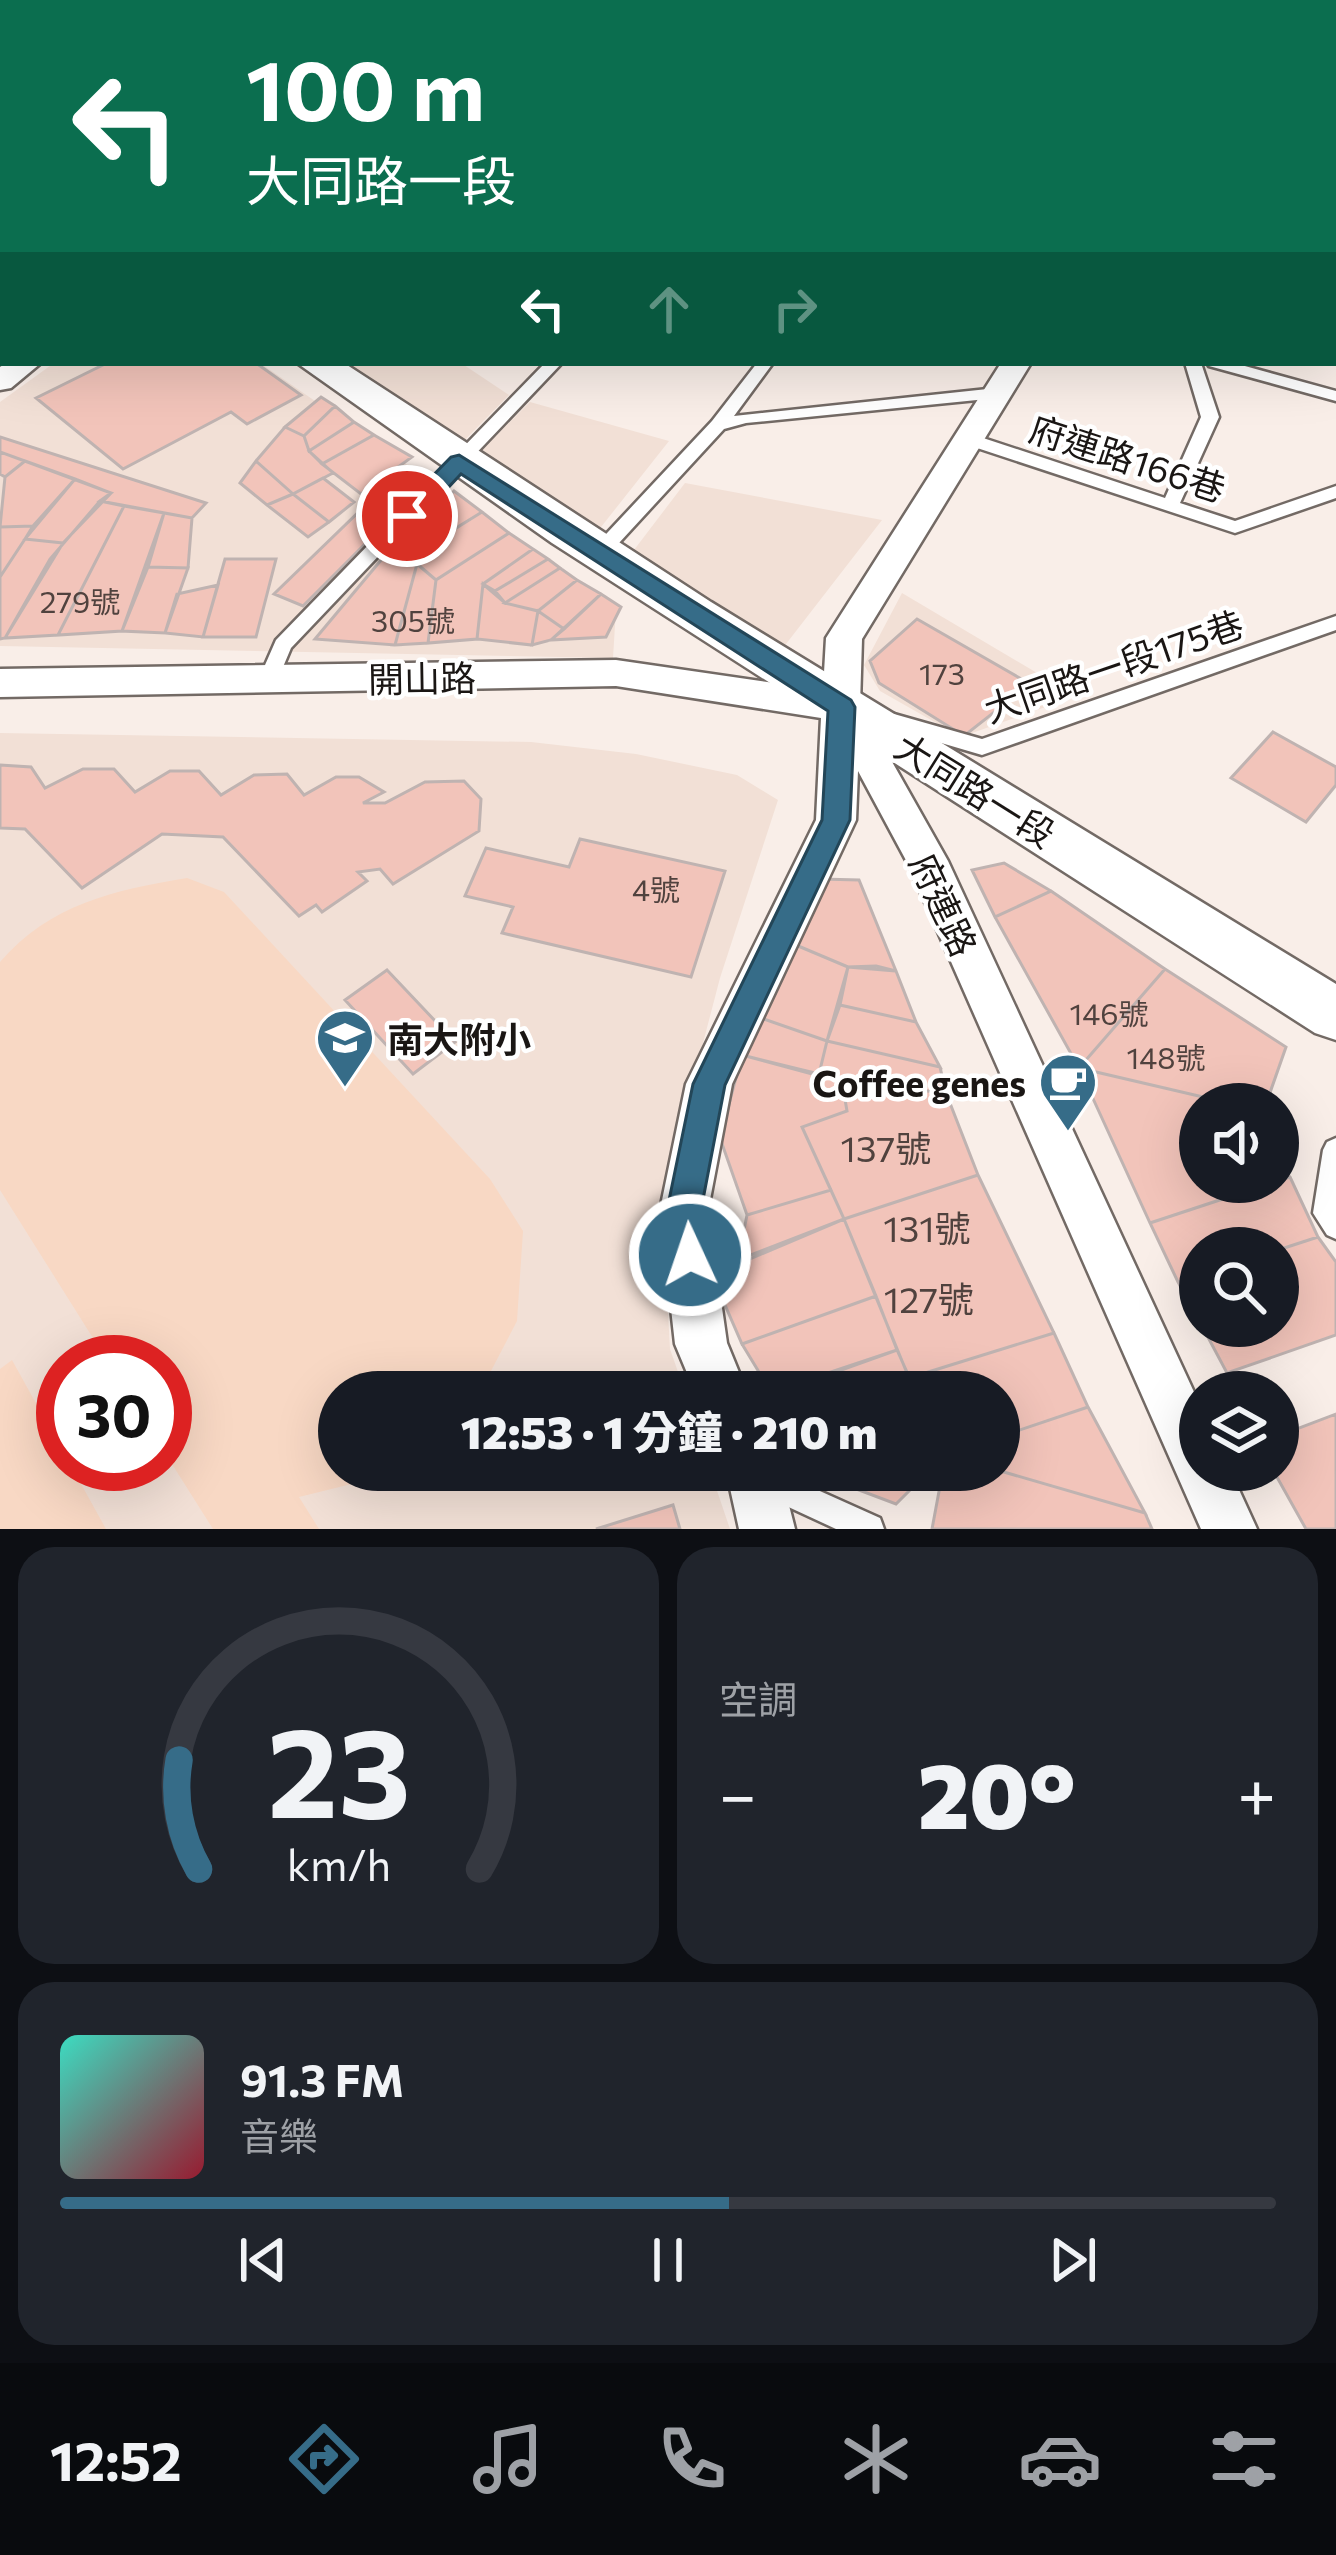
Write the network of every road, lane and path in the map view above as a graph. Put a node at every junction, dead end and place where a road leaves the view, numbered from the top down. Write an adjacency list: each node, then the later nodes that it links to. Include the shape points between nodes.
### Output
1 (321, 366): 11 (street, 大同路一段)
2 (551, 366): 11 (lane)
3 (763, 366): 9 (lane)
4 (1014, 366): 7 (street)
5 (1194, 366): 13 (lane, via 1210,417)
6 (1226, 366): 8 (lane)
7 (997, 393): 9 (lane); 10 (street)
8 (1336, 396)
9 (718, 425): 14 (lane)
10 (968, 439): 13 (lane, 府連路166巷); 18 (street, via 844,638)
11 (459, 462): 14 (street, 大同路一段); 16 (lane, via 283,645)
12 (1336, 492): 13 (lane, 府連路166巷, via 1234,527)
13 (1170, 506)
14 (600, 552): 18 (street, 大同路一段)
15 (1336, 623): 18 (lane, 大同路一段175巷, via 982,747)
16 (268, 681): 17 (street, 開山路); 18 (street, 開山路, via 616,673)
17 (0, 683)
18 (842, 707): 19 (street, 大同路一段); 22 (street, via 836,820 710,1084 684,1210 701,1344); 23 (street, 府連路, via 927,861)
19 (1336, 1015)
20 (1336, 1150): 21 (lane, via 1326,1213)
21 (1336, 1226)
22 (712, 1371)
23 (1179, 1418)
24 (1212, 1491): 27 (street, 府連路)
25 (758, 1492): 26 (lane)
26 (869, 1529)
27 (1229, 1529)

